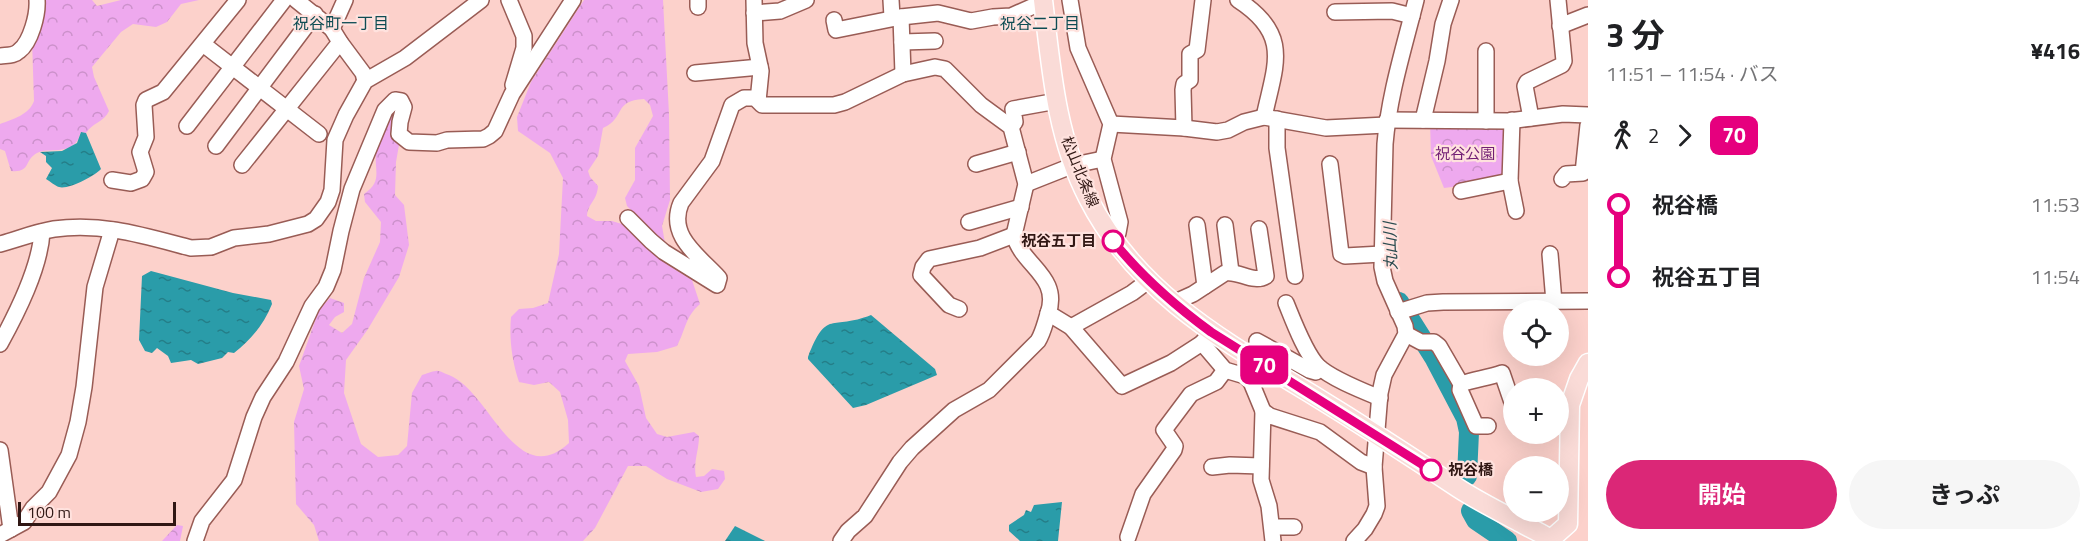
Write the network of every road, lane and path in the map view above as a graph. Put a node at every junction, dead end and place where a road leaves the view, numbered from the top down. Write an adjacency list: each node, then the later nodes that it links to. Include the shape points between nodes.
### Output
1 (37, 0): 32 (street, via 35,22 23,47)
2 (238, 0): 30 (street)
3 (284, 0): 33 (street)
4 (345, 0): 27 (street)
5 (481, 0): 37 (street, via 405,58)
6 (573, 0): 39 (street)
7 (806, 0): 18 (street, via 780,11)
8 (891, 0): 24 (street)
9 (1070, 0): 50 (street, via 1078,48)
10 (1203, 0): 54 (street, via 1197,50 1190,54 1190,80 1183,90)
11 (1238, 0): 44 (street, via 1261,18 1274,39)
12 (1416, 0): 23 (street)
13 (1451, 0): 46 (street)
14 (1558, 0): 26 (street)
15 (300, 1): 21 (street)
16 (1043, 1): 19 (street, via 1011,16 971,21); 41 (main road, 松山北条線)
17 (515, 3): 39 (street, via 524,48)
18 (754, 7): 34 (street)
19 (938, 7): 24 (street)
20 (1335, 12): 23 (street, via 1392,11)
21 (315, 14): 27 (street); 38 (street)
22 (1588, 15): 26 (street)
23 (1412, 16): 49 (street)
24 (897, 17): 25 (street, via 836,30); 29 (street)
25 (834, 20)
26 (1560, 26): 45 (street, via 1564,62 1525,86)
27 (336, 36): 37 (street); 42 (street)
28 (935, 41): 29 (street)
29 (902, 42): 36 (street)
30 (203, 44): 33 (street); 64 (street, via 163,92 146,100 146,138 140,152 146,172 142,180)
31 (1486, 51): 48 (street)
32 (0, 56)
33 (233, 67): 38 (street); 52 (street)
34 (760, 68): 35 (street); 40 (street)
35 (695, 73)
36 (903, 74): 40 (street, via 834,105 762,105); 53 (street, via 935,67 945,69 981,105)
37 (365, 81): 75 (street, via 335,140 328,202 308,224 234,238 211,247 191,248 132,231)
38 (260, 87): 42 (street); 56 (street)
39 (512, 94): 120 (street, via 495,130 483,139 409,142 399,134 404,107 401,101 395,100 385,111 352,189 326,287 258,407 234,480 202,521)
40 (758, 98): 70 (street, via 744,98 732,105 712,161 678,209 680,235 719,278 717,285 664,252)
41 (1057, 101): 53 (street, via 1013,109 1015,122); 62 (main road, 松山北条線)
42 (287, 109): 55 (street); 61 (street)
43 (1588, 115): 45 (street)
44 (1270, 118): 49 (street, via 1326,128); 54 (street, via 1217,132); 83 (street)
45 (1531, 118): 47 (street)
46 (1423, 120): 48 (street); 49 (street)
47 (1512, 120): 48 (street); 65 (street)
48 (1486, 121)
49 (1387, 122): 80 (street)
50 (1111, 124): 54 (street); 58 (street)
51 (1588, 125): 63 (street, via 1583,173 1566,174)
52 (187, 126)
53 (1011, 127): 57 (street)
54 (1184, 128)
55 (319, 134)
56 (216, 146)
57 (1018, 152): 59 (street); 66 (street)
58 (1103, 159): 62 (street); 78 (street, via 1119,222)
59 (976, 164)
60 (1330, 164): 80 (street, via 1341,254)
61 (242, 165)
62 (1074, 165): 66 (street); 78 (main road, 松山北条線, via 1087,197)
63 (1562, 179)
64 (112, 180)
65 (1510, 181): 67 (street); 69 (street)
66 (1026, 184): 68 (street)
67 (1461, 191)
68 (1021, 207): 71 (street); 77 (street)
69 (1516, 211)
70 (628, 218)
71 (969, 222)
72 (1197, 225): 85 (street)
73 (1225, 225): 82 (street)
74 (1259, 229): 82 (street, via 1266,276 1255,279)
75 (112, 230): 76 (street, via 74,228); 115 (street, via 92,304 84,387 69,455 50,492 33,507 24,522)
76 (42, 232): 79 (street); 99 (street, via 27,288)
77 (1014, 235): 92 (street, via 980,248 929,259 923,267 921,275 949,305); 94 (street, via 1051,293)
78 (1113, 241): 84 (main road, 松山北条線)
79 (0, 244)
80 (1382, 254): 93 (street, via 1384,281)
81 (1550, 254): 87 (street)
82 (1231, 272): 85 (street)
83 (1295, 276)
84 (1148, 281): 90 (main road, 松山北条線); 95 (street)
85 (1205, 286): 90 (street)
86 (1503, 300): 93 (street, via 1427,303)
87 (1554, 300)
88 (1588, 301): 89 (street)
89 (1569, 302)
90 (1173, 303): 97 (main road, 松山北条線)
91 (1286, 303): 101 (street)
92 (959, 309)
93 (1399, 312): 96 (street)
94 (1048, 313): 95 (street); 121 (street, via 1038,341 990,390 954,410 912,448 866,516)
95 (1071, 327): 97 (street, via 1122,386 1171,363)
96 (1406, 334): 104 (street, via 1439,345); 105 (street, via 1384,375)
97 (1206, 338): 102 (street); 108 (main road, 松山北条線)
98 (1257, 341): 101 (street, via 1309,370 1316,372)
99 (0, 344)
100 (1588, 363): 119 (main road, 松山北条線, via 1570,405 1568,524)
101 (1320, 368): 105 (street)
102 (1225, 370): 106 (street, via 1251,382); 118 (street, via 1216,382 1191,394 1164,430 1174,450 1143,494)
103 (1504, 378): 104 (street, via 1502,373)
104 (1461, 384): 107 (street, via 1476,426)
105 (1380, 398): 108 (street)
106 (1263, 411): 110 (street); 112 (street, via 1320,432)
107 (1488, 426)
108 (1377, 435): 112 (street); 119 (main road, 松山北条線, via 1476,500)
109 (0, 450): 113 (street)
110 (1261, 466): 111 (street); 116 (street)
111 (1212, 467)
112 (1374, 467): 117 (street, via 1377,506)
113 (4, 498): 115 (street)
114 (1294, 527): 116 (street)
115 (5, 532)
116 (1273, 534)
117 (1367, 535): 122 (street)
118 (1128, 537)
119 (1552, 540)
120 (195, 541)
121 (841, 541)
122 (1354, 541)

